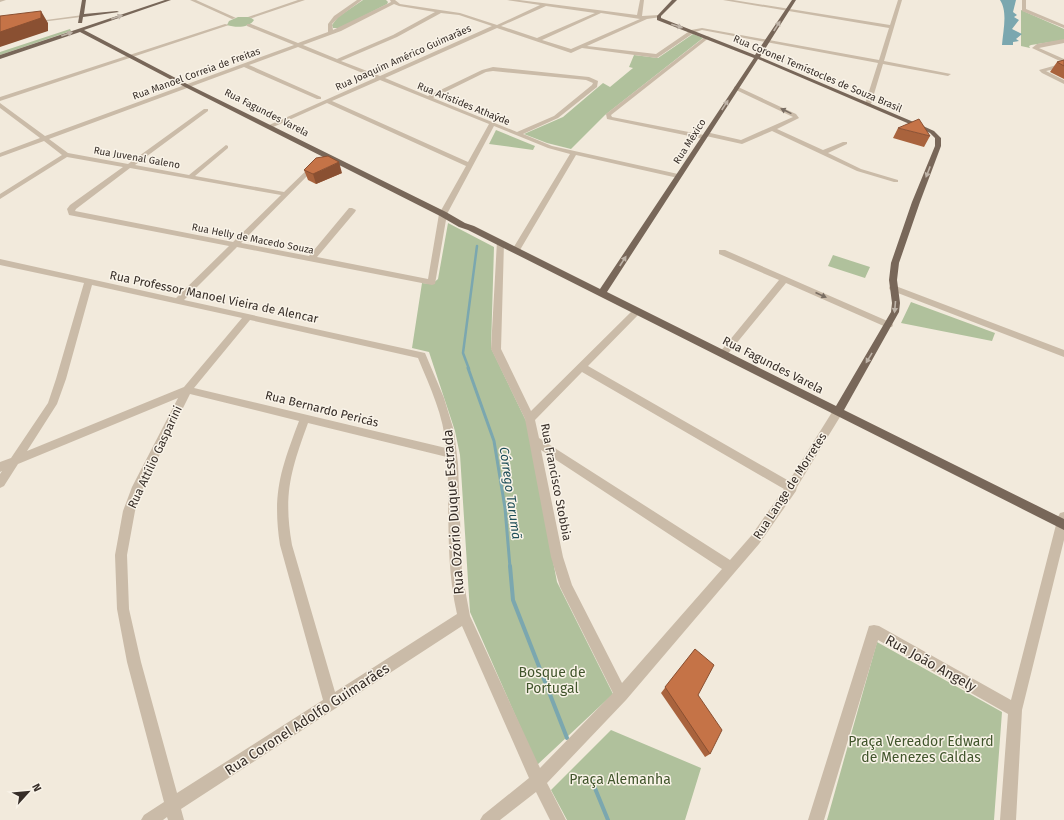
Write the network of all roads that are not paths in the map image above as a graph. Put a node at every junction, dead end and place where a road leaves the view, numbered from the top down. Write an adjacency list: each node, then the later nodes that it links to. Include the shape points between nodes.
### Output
1 (0, 0): 2 (street)
2 (4, 0)
3 (84, 0): 24 (main road)
4 (152, 0): 17 (main road)
5 (169, 0): 18 (main road)
6 (192, 0): 27 (street)
7 (303, 0): 25 (street)
8 (360, 0): 38 (street, via 333,19 330,24)
9 (509, 0): 19 (street)
10 (642, 0): 26 (street)
11 (675, 0): 29 (main road)
12 (725, 0): 20 (street)
13 (794, 0): 20 (main road, Rua México)
14 (900, 0): 35 (street)
15 (1024, 0): 36 (street, via 1024,10)
16 (393, 1): 21 (street, via 399,5); 38 (street, Rua Manoel Correia de Freitas)
17 (145, 2): 18 (main road); 22 (main road)
18 (155, 4): 34 (main road, one-way to 18)
19 (545, 5): 23 (street); 33 (street, Rua Joaquim Américo Guimarães)
20 (788, 10): 35 (street); 42 (main road, Rua México, one-way to 20)
21 (440, 11): 33 (street, via 460,14); 53 (street, via 395,36)
22 (117, 12): 24 (main road); 34 (main road)
23 (600, 12): 26 (street); 41 (street)
24 (81, 16): 30 (street); 34 (main road)
25 (250, 17)
26 (639, 17): 28 (street)
27 (234, 18)
28 (646, 18): 29 (street); 47 (street)
29 (660, 18): 37 (main road, Rua Coronel Temístocles de Souza Brasil, one-way to 37)
30 (24, 23)
31 (249, 24): 46 (street, Rua Aristides Athaýde)
32 (228, 25): 51 (street)
33 (496, 26): 41 (street); 59 (street, Rua Joaquim Américo Guimarães)
34 (80, 27): 40 (main road); 43 (main road, one-way to 34); 51 (main road, Rua Fagundes Varela)
35 (892, 27): 55 (street)
36 (1064, 27)
37 (693, 31): 39 (main road, Rua Coronel Temístocles de Souza Brasil); 42 (street, via 699,29); 47 (street, via 657,56)
38 (331, 33): 46 (street, Rua Manoel Correia de Freitas)
39 (708, 37): 50 (main road, Rua Coronel Temístocles de Souza Brasil); 75 (street, via 608,114 614,120)
40 (36, 38): 43 (main road); 45 (main road)
41 (537, 40): 47 (street, via 571,51)
42 (767, 41): 50 (main road, Rua México); 55 (street)
43 (45, 42): 48 (main road)
44 (1064, 42): 54 (street, via 1035,48)
45 (19, 44): 48 (main road); 49 (main road)
46 (297, 45): 53 (street, Rua Aristides Athaýde); 56 (street, Rua Manoel Correia de Freitas)
47 (583, 47)
48 (27, 48): 52 (main road)
49 (0, 50)
50 (758, 54): 62 (main road, Rua México); 67 (main road, Rua Coronel Temístocles de Souza Brasil)
51 (131, 56): 61 (main road, Rua Fagundes Varela); 65 (street)
52 (0, 57)
53 (336, 61): 59 (street, Rua Aristides Athaýde)
54 (1064, 61)
55 (881, 62): 58 (street); 67 (street)
56 (245, 65): 61 (street, Rua Manoel Correia de Freitas); 63 (street)
57 (1064, 65): 60 (street, via 1042,70)
58 (948, 74)
59 (378, 78): 64 (street, Rua Aristides Athaýde); 66 (street, Rua Joaquim Américo Guimarães)
60 (1064, 82)
61 (187, 86): 71 (main road, Rua Fagundes Varela); 76 (street, Rua Manoel Correia de Freitas)
62 (736, 88): 72 (street, one-way to 62, via 796,117); 75 (main road, Rua México, one-way to 62)
63 (319, 98)
64 (428, 98): 70 (street, Rua Aristides Athaýde); 73 (street, via 493,69 587,78 596,82 595,86 556,117)
65 (0, 99)
66 (327, 101): 71 (street, Rua Joaquim Américo Guimarães); 84 (street)
67 (868, 104): 74 (main road, Rua Coronel Temístocles de Souza Brasil)
68 (0, 105): 76 (street, Rua Juvenal Galeno)
69 (206, 110): 85 (street)
70 (492, 124): 73 (street, Rua Aristides Athaýde); 84 (street)
71 (269, 127): 83 (main road, Rua Fagundes Varela)
72 (773, 129): 75 (street, via 742,142); 79 (street)
73 (517, 134): 80 (street, Rua Aristides Athaýde, via 550,148)
74 (936, 135): 101 (main road, Rua Lange de Morretes, one-way to 101, via 938,146 898,253)
75 (705, 136): 86 (main road, Rua México)
76 (45, 139): 81 (street, Rua Manoel Correia de Freitas); 82 (street, Rua Juvenal Galeno)
77 (845, 143): 79 (street)
78 (226, 147): 87 (street)
79 (823, 153): 88 (street, via 859,170)
80 (573, 154): 86 (street, Rua Aristides Athaýde); 95 (street)
81 (0, 155)
82 (66, 155): 85 (street, Rua Juvenal Galeno); 90 (street)
83 (325, 155): 89 (street); 92 (main road, Rua Fagundes Varela)
84 (470, 165): 92 (street)
85 (129, 166): 87 (street, Rua Juvenal Galeno); 94 (street, Rua Helly de Macedo Souza, via 71,211 75,214)
86 (678, 176): 102 (main road, Rua México, one-way to 86)
87 (190, 177): 89 (street, Rua Juvenal Galeno)
88 (896, 181)
89 (286, 194): 94 (street)
90 (0, 197)
91 (352, 210): 97 (street)
92 (443, 214): 93 (main road, Rua Fagundes Varela); 97 (street, Rua Helly de Macedo Souza, via 432,282)
93 (500, 243): 95 (main road, Rua Fagundes Varela); 114 (street, Rua Francisco Stobbia, via 496,349)
94 (235, 244): 97 (street, Rua Helly de Macedo Souza); 103 (street)
95 (516, 250): 102 (main road, Rua Fagundes Varela)
96 (722, 252): 99 (street)
97 (311, 259)
98 (0, 262): 100 (street, Rua Professor Manoel Vieira de Alencar)
99 (785, 279): 106 (street, one-way to 106); 107 (street)
100 (89, 282): 103 (street, Rua Professor Manoel Vieira de Alencar); 117 (street, via 55,397)
101 (893, 288): 106 (main road, Rua Lange de Morretes, one-way to 106, via 896,308); 108 (street)
102 (602, 293): 104 (main road, Rua Fagundes Varela)
103 (178, 302): 105 (street, Rua Professor Manoel Vieira de Alencar)
104 (637, 311): 107 (main road, Rua Fagundes Varela); 110 (street)
105 (248, 317): 109 (street, Rua Professor Manoel Vieira de Alencar); 111 (street, Rua Attílio Gasparini)
106 (889, 325): 112 (main road, Rua Lange de Morretes, one-way to 112)
107 (723, 354): 112 (main road, Rua Fagundes Varela)
108 (1064, 354)
109 (422, 355): 116 (street, Rua Ozório Duque Estrada, via 448,428)
110 (581, 367): 114 (street); 120 (street)
111 (187, 390): 113 (street, Rua Bernardo Pericás); 117 (street); 128 (street, Rua Attílio Gasparini, via 138,487 129,511 121,555 123,609)
112 (838, 412): 120 (street, Rua Lange de Morretes); 121 (main road, Rua Fagundes Varela)
113 (305, 418): 116 (street, Rua Bernardo Pericás); 125 (street, via 285,474 282,519 286,545)
114 (530, 419): 115 (street, Rua Francisco Stobbia)
115 (534, 440): 122 (street); 124 (street, Rua Francisco Stobbia, via 561,573 572,600)
116 (452, 454): 123 (street, Rua Ozório Duque Estrada, via 454,564)
117 (14, 461): 118 (street); 119 (street)
118 (0, 467)
119 (0, 482)
120 (792, 488): 122 (street, Rua Lange de Morretes, via 767,525)
121 (1063, 522): 126 (street)
122 (731, 568): 124 (street, Rua Lange de Morretes)
123 (464, 617): 125 (street, Rua Coronel Adolfo Guimarães); 127 (street, Rua Ozório Duque Estrada)
124 (621, 695): 127 (street, Rua Lange de Morretes)
125 (331, 703): 128 (street, Rua Coronel Adolfo Guimarães)
126 (1015, 710): 132 (street, Rua João Angely, via 874,631); 133 (street)
127 (538, 781): 130 (street, Rua Lange de Morretes); 131 (street, Rua Ozório Duque Estrada)
128 (174, 813): 129 (street, Rua Coronel Adolfo Guimarães)
129 (149, 820)
130 (488, 820)
131 (558, 820)
132 (816, 820)
133 (1008, 820)

